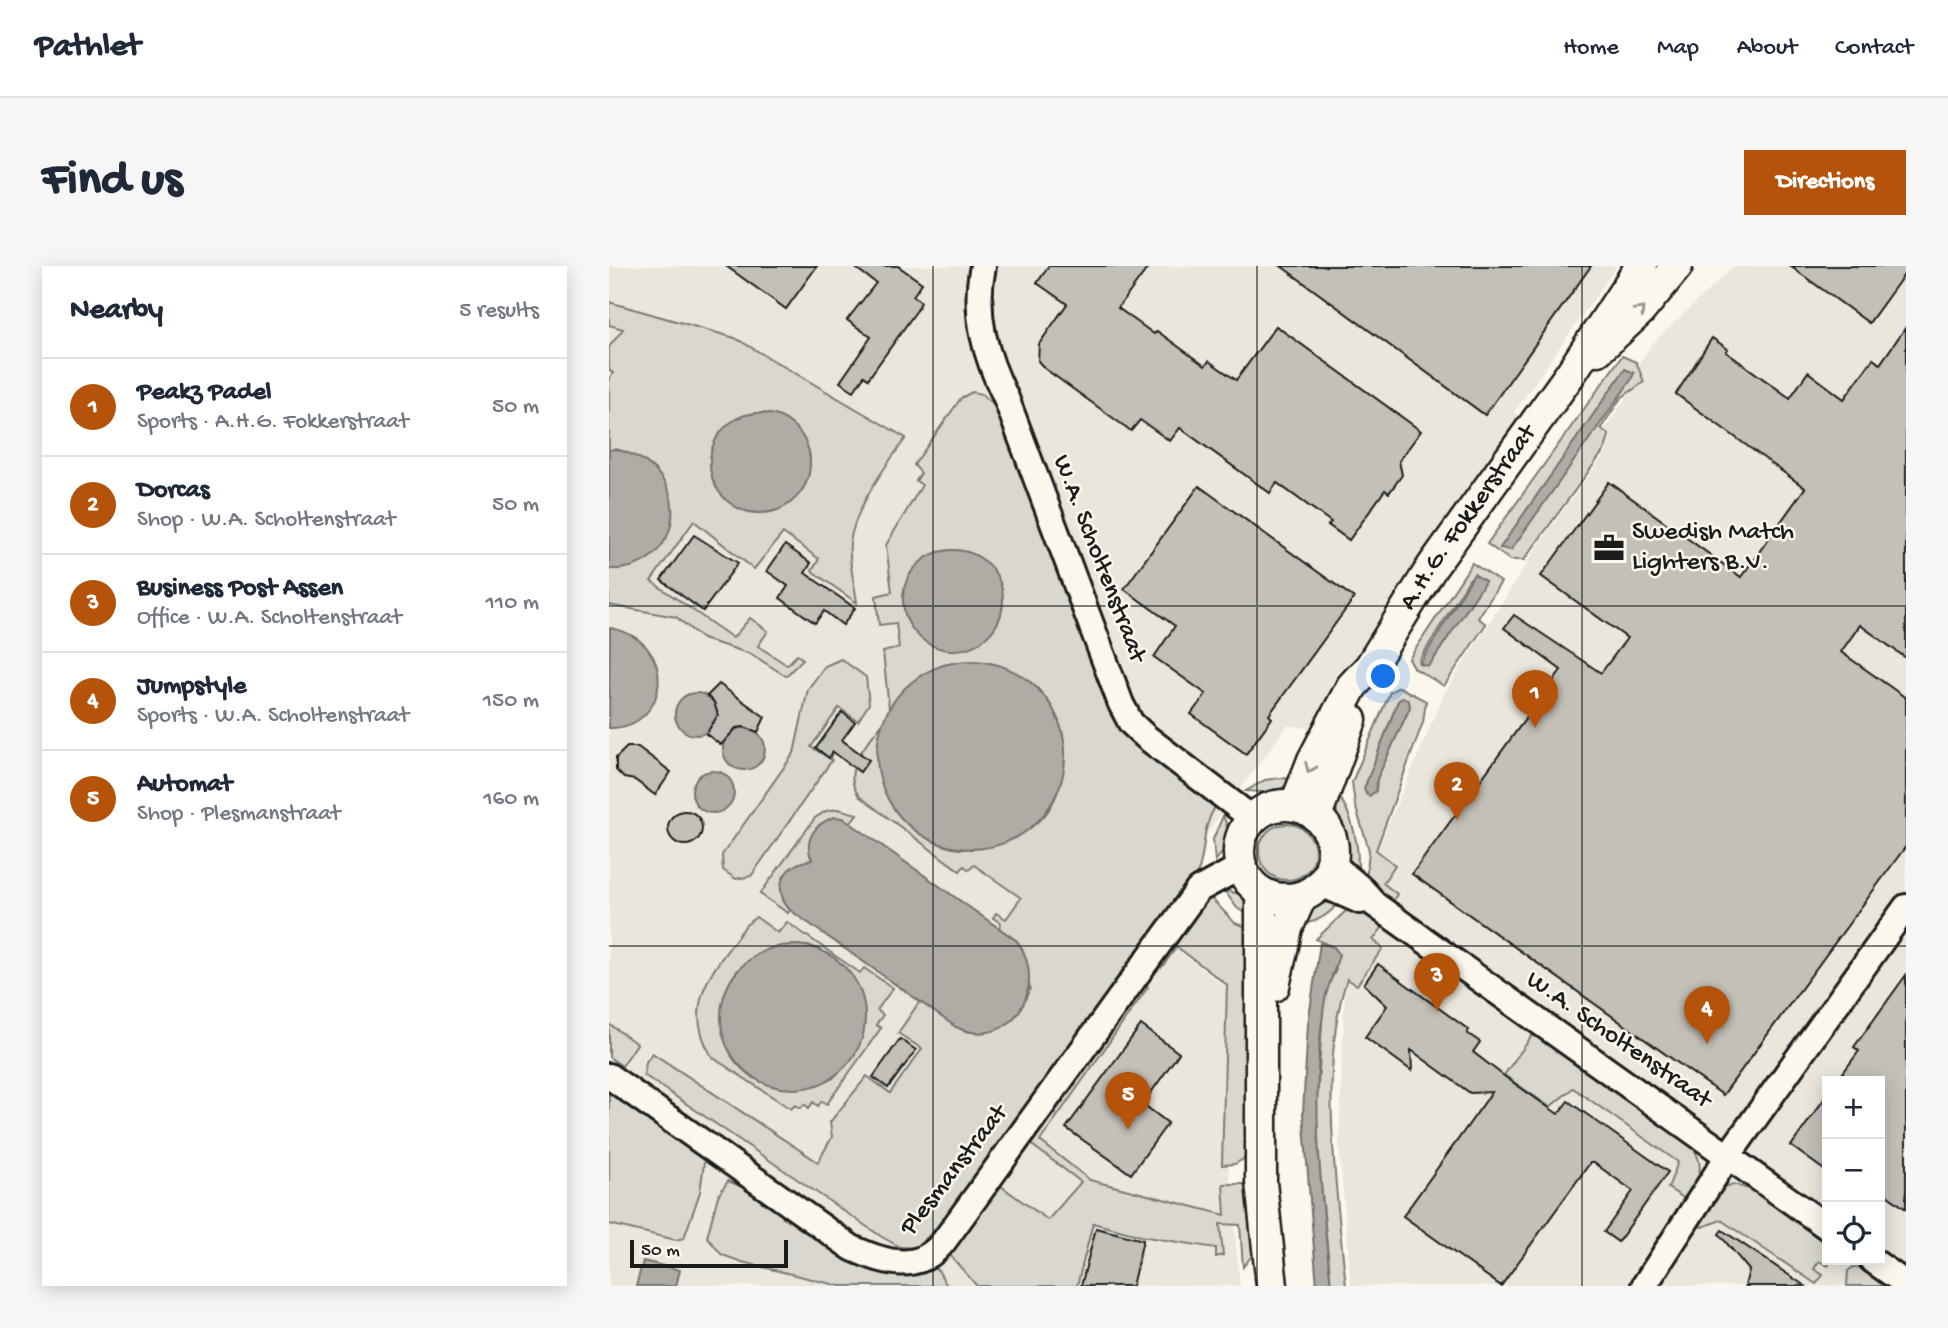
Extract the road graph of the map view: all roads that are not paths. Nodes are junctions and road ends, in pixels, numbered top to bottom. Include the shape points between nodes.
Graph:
1 (983, 266) edge
2 (1641, 266) edge
3 (1677, 266) edge
4 (1571, 373) junction
5 (1306, 811) junction
6 (1253, 819) junction
7 (1242, 866) junction
8 (1318, 881) junction
9 (1261, 892) junction
10 (1906, 907) edge
11 (1262, 1042) junction
12 (609, 1076) edge
13 (1728, 1156) junction
14 (1822, 1223) edge
15 (1879, 1265) edge
16 (1906, 1284) edge
17 (1272, 1286) edge
18 (1644, 1286) edge

1 - 6 street, W.A. Scholtenstraat via 979,313 989,365 1006,398 1121,704 1131,723 1146,737
2 - 4 street, A.H.G. Fokkerstraat
4 -> 3 street, A.H.G. Fokkerstraat via 1640,312
4 - 5 street, A.H.G. Fokkerstraat via 1445,547 1370,667 1346,697 1313,760
5 - 6 street via 1272,807
5 - 8 street via 1331,836
6 - 7 street via 1241,841
7 - 9 street
7 - 12 street, Plesmanstraat via 1198,890 935,1254 914,1264 875,1259 852,1248
8 - 9 street via 1279,898
8 - 11 street via 1293,908
8 - 13 street, W.A. Scholtenstraat via 1374,904
9 - 11 street
10 - 13 street
11 - 17 street via 1261,1182
13 - 14 street, W.A. Scholtenstraat
13 - 18 street
15 - 16 street

